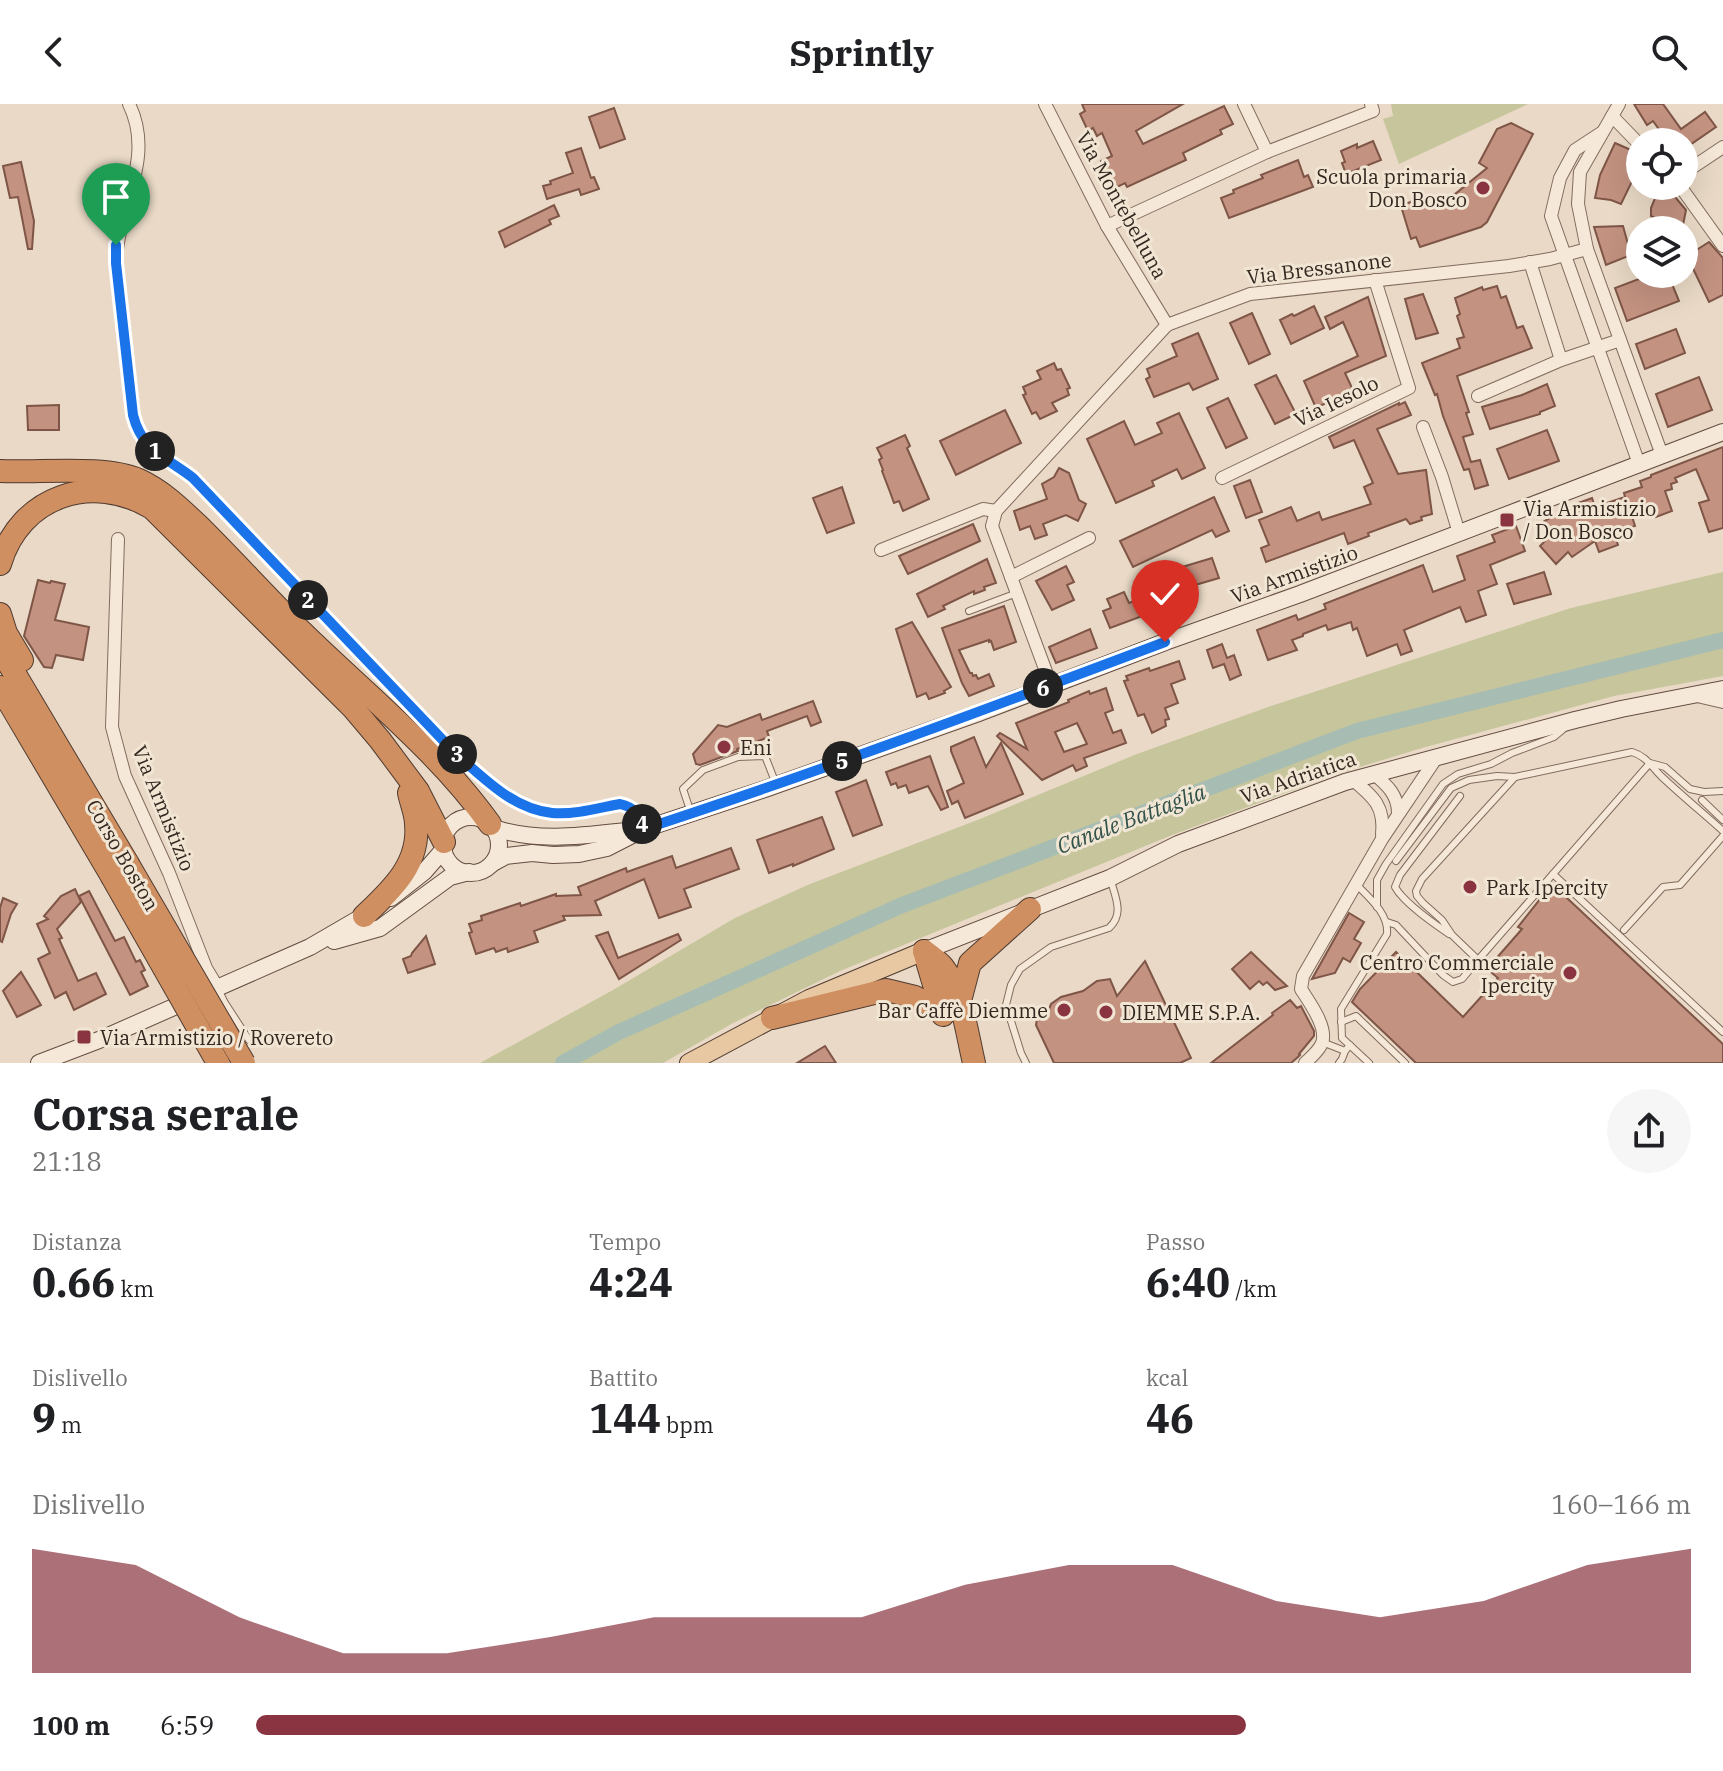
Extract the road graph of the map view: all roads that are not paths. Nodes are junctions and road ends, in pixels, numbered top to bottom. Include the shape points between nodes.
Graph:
1 (129, 104) edge
2 (1045, 104) edge
3 (1244, 104) edge
4 (1371, 104) edge
5 (1619, 104) edge
6 (1612, 116) junction
7 (1626, 130) edge
8 (1603, 131) junction
9 (1723, 147) edge
10 (1267, 152) junction
11 (1698, 164) edge
12 (1690, 200) edge
13 (1107, 226) junction
14 (1723, 246) edge
15 (1587, 249) junction
16 (1564, 256) junction
17 (1530, 262) junction
18 (1375, 280) junction
19 (1167, 325) junction
20 (1620, 340) junction
21 (1597, 349) junction
22 (1561, 360) junction
23 (1478, 396) dead end
24 (1423, 427) dead end
25 (1723, 432) edge
26 (1662, 455) junction
27 (1639, 464) junction
28 (0, 471) edge
29 (1222, 478) dead end
30 (996, 511) junction
31 (1459, 533) junction
32 (1089, 538) dead end
33 (118, 539) dead end
34 (881, 550) dead end
35 (0, 564) edge
36 (1011, 577) junction
37 (1017, 593) junction
38 (969, 611) dead end
39 (0, 614) edge
40 (0, 649) edge
41 (1051, 685) junction
42 (0, 687) edge
43 (1723, 689) edge
44 (1694, 695) junction
45 (1723, 702) edge
46 (0, 705) edge
47 (1575, 720) junction
48 (25, 728) junction
49 (1437, 756) junction
50 (1650, 763) junction
51 (73, 770) junction
52 (404, 772) junction
53 (1374, 774) junction
54 (1515, 777) junction
55 (1353, 780) junction
56 (776, 784) junction
57 (1723, 791) edge
58 (1460, 796) dead end
59 (1702, 800) dead end
60 (1398, 813) junction
61 (692, 814) junction
62 (1723, 820) edge
63 (492, 826) junction
64 (644, 829) junction
65 (1723, 834) edge
66 (1382, 839) junction
67 (444, 846) junction
68 (1396, 861) dead end
69 (493, 863) junction
70 (120, 870) junction
71 (469, 872) junction
72 (1553, 874) junction
73 (1110, 878) junction
74 (1355, 883) junction
75 (1377, 907) junction
76 (1030, 909) junction
77 (364, 916) junction
78 (1386, 921) junction
79 (1624, 930) dead end
80 (1452, 935) junction
81 (310, 947) junction
82 (924, 951) junction
83 (1478, 960) junction
84 (218, 988) junction
85 (950, 1006) junction
86 (772, 1018) junction
87 (1341, 1022) junction
88 (1723, 1032) edge
89 (249, 1040) dead end
90 (1322, 1042) junction
91 (1347, 1048) junction
92 (39, 1063) edge
93 (218, 1063) edge
94 (244, 1063) edge
95 (689, 1063) edge
96 (973, 1063) edge
97 (1026, 1063) edge
98 (1305, 1063) edge
99 (1339, 1063) edge
100 (1369, 1063) edge
101 (1405, 1063) edge

1 - 64 street via 139,141 138,166 120,223 116,263 133,415 147,446 193,478 457,755 495,788 515,802 554,813 631,807
2 - 13 street, Via Montebelluna
3 - 10 street
4 - 10 street via 1373,111
5 - 6 street
6 - 7 street
6 - 8 street
8 - 15 street via 1580,172 1578,204
8 - 16 street via 1575,150 1560,178 1551,216
9 - 11 street
10 - 13 street
12 - 14 street
13 - 19 street, Via Montebelluna
15 - 16 street, Via Bressanone
15 - 20 street
16 - 17 street, Via Bressanone
16 - 21 street
17 - 18 street, Via Bressanone
17 - 22 street
18 - 19 street, Via Bressanone via 1250,294
18 - 29 street, Via Iesolo via 1409,388
19 - 30 street, Via Bressanone
20 - 21 street
20 - 26 street
21 - 22 street
21 - 27 street
22 - 23 street
24 - 31 street
25 - 26 street, Via Armistizio
26 - 27 street, Via Armistizio
27 - 31 street, Via Armistizio
28 - 63 highway via 124,474 173,502 470,795
30 - 34 street via 983,509
30 - 36 street via 992,526
31 - 41 street, Via Armistizio
32 - 36 street
33 - 84 street, Via Armistizio via 112,727 125,776
35 - 52 highway via 22,523 58,498 99,491 140,501 353,708
36 - 37 street
37 - 38 lane
37 - 41 street
39 - 51 highway via 47,703
40 - 51 highway, Corso Boston
41 - 56 street, Via Armistizio
42 - 48 highway, Corso Boston
43 - 44 street, Via Adriatica
44 - 45 street
44 - 47 street, Via Adriatica
46 - 48 highway via 10,720
47 - 49 street, Via Adriatica
47 - 75 lane via 1554,737 1443,784 1377,880
48 - 70 highway, Corso Boston
49 - 53 street, Via Adriatica
49 - 60 street
50 - 54 lane via 1632,752
50 - 57 lane via 1665,767 1690,789
50 - 65 lane
50 - 72 lane
51 - 70 highway, Corso Boston
52 - 67 highway
52 - 77 highway via 417,824 414,851 394,887
53 - 55 street, Via Adriatica
53 - 60 street via 1395,796
54 - 68 lane via 1469,780 1451,788
54 - 80 lane via 1418,884 1417,896
55 - 66 street via 1380,808
55 - 73 street, Via Adriatica via 1178,844
56 - 61 street, Via Armistizio
56 - 61 lane via 765,756 738,757 703,770 683,789
58 - 80 lane via 1395,887
59 - 62 lane
60 - 66 street
61 - 64 street, Via Armistizio
63 - 64 street, Via Armistizio via 511,834 565,837
63 - 67 street, Via Armistizio via 476,817 461,819 449,828
63 - 69 street via 499,838
64 - 69 street, Via Armistizio via 607,848 506,856
65 - 79 lane via 1680,885 1663,887
66 - 74 street
67 - 71 street via 453,865
67 - 77 street, Via Armistizio via 424,872
69 - 71 street, Via Armistizio
70 - 93 highway, Corso Boston, bridge
70 - 94 highway, Corso Boston, bridge
71 - 81 street, Via Armistizio via 450,877 380,928
72 - 83 lane
72 - 88 lane
73 - 76 street, Via Adriatica
73 - 97 lane via 1119,912 1116,922 1051,947 1020,969 1011,985 1006,1005
74 - 75 lane
74 - 90 street via 1301,982 1317,1015
75 - 78 lane
76 - 82 street, Via Adriatica
76 - 85 highway via 970,963
77 - 81 street, Via Armistizio
78 - 83 lane via 1453,982
78 - 87 lane via 1387,934 1341,1009
80 - 83 lane
81 - 84 street, Via Armistizio
82 - 85 highway
82 - 86 main road, Via Adriatica
84 - 89 lane, Via Armistizio
84 - 92 street, Via Armistizio
85 - 86 highway via 886,990
85 - 96 highway
86 - 95 main road, Via Adriatica
87 - 91 lane
87 - 101 lane via 1356,1016
90 - 91 lane
90 - 98 street
91 - 99 lane
91 - 100 lane

